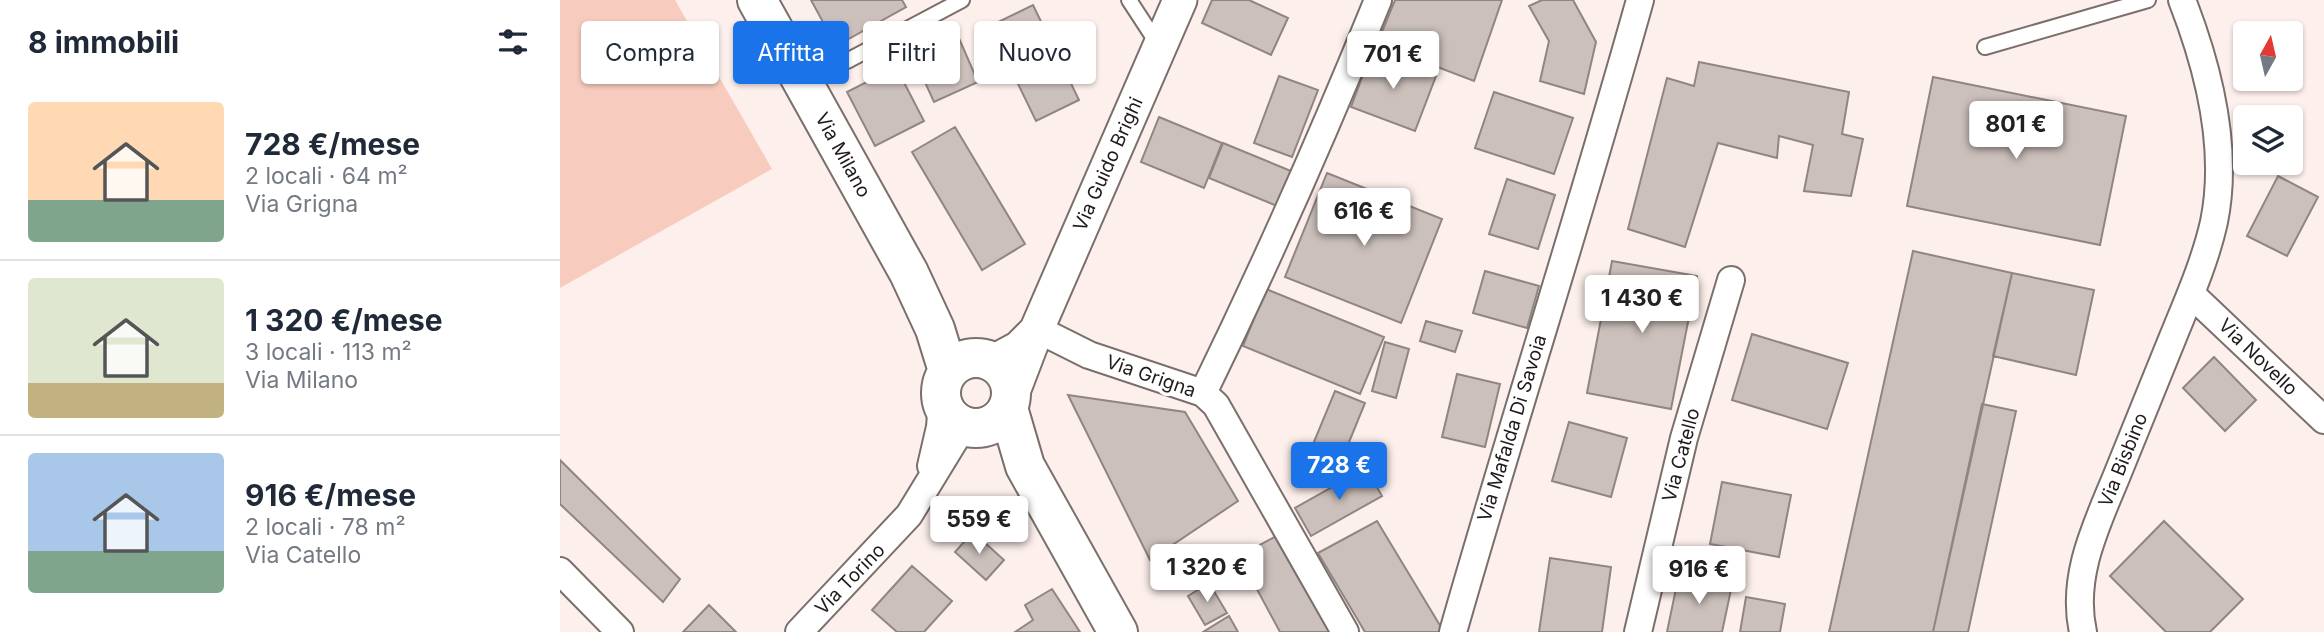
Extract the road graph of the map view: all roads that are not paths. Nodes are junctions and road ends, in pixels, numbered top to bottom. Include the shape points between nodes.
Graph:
1 (757, 0) edge
2 (962, 0) edge
3 (1129, 0) edge
4 (1180, 0) edge
5 (1378, 0) edge
6 (1616, 0) edge
7 (2148, 0) edge
8 (2182, 0) edge
9 (1637, 12) edge
10 (1160, 47) junction
11 (1985, 47) dead end
12 (849, 60) edge
13 (909, 273) junction
14 (1731, 280) dead end
15 (2191, 294) junction
16 (1037, 329) junction
17 (988, 361) junction
18 (1202, 393) junction
19 (976, 405) junction
20 (2324, 420) edge
21 (560, 571) edge
22 (620, 632) edge
23 (799, 632) edge
24 (1118, 632) edge
25 (1345, 632) edge
26 (1453, 632) edge
27 (1638, 632) edge
28 (2083, 632) edge

1 - 13 main road, Via Milano
2 - 12 lane
3 - 10 lane
4 - 10 street, Via Guido Brighi
5 - 18 street via 1321,140
6 - 9 street
7 - 11 lane
8 - 15 street, Via Bisbino via 2200,45 2218,149 2214,223
9 - 26 street, Via Mafalda Di Savoia
10 - 16 street, Via Guido Brighi
13 - 17 main road, Via Milano via 956,333
13 - 19 main road, Via Milano
14 - 27 street, Via Catello via 1684,438
15 - 20 street, Via Novello
15 - 28 street, Via Bisbino via 2082,568 2079,602
16 - 17 street, Via Guido Brighi via 1019,348
16 - 18 street, Via Grigna via 1089,355
16 - 19 street, Via Guido Brighi
17 - 19 main road via 957,363
18 - 25 street, Via Grigna via 1216,405
19 - 23 street, Via Torino via 937,443 925,491 888,539
19 - 24 main road, Via Milano via 1025,466
21 - 22 street

